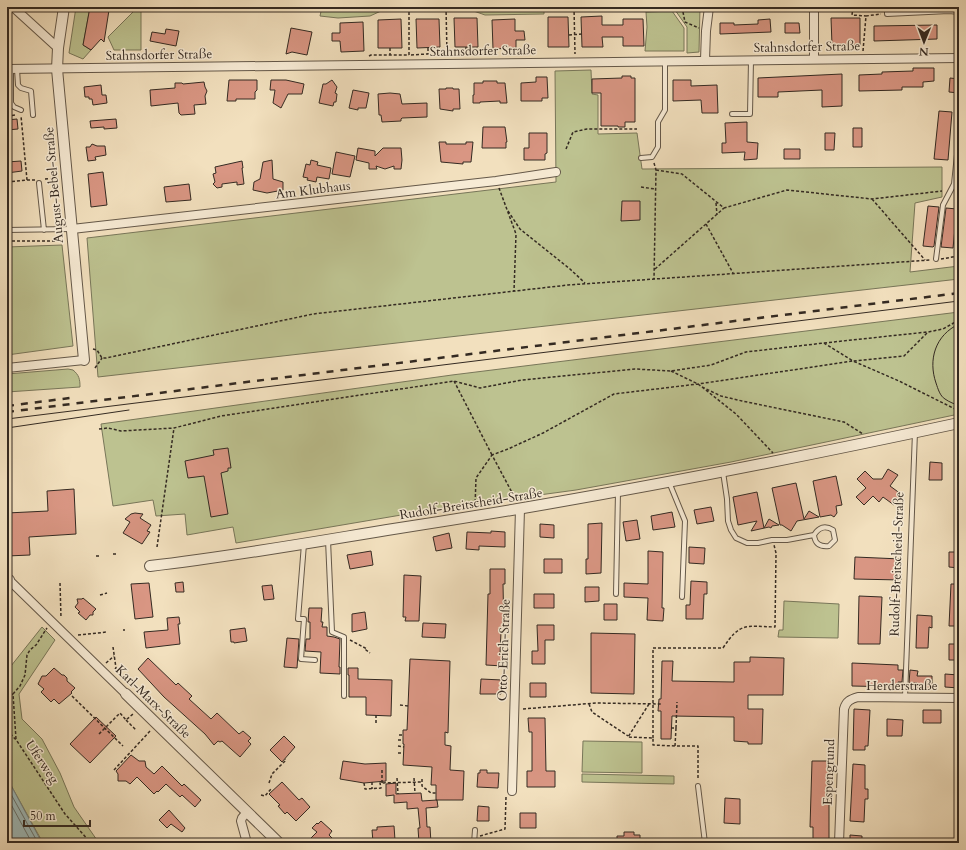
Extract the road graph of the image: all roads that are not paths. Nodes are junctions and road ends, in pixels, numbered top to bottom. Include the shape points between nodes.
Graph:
1 (13, 7) edge
2 (64, 7) edge
3 (709, 7) edge
4 (887, 7) edge
5 (814, 8) edge
6 (959, 12) edge
7 (58, 48) junction
8 (959, 58) edge
9 (814, 59) junction
10 (706, 60) junction
11 (751, 60) junction
12 (665, 61) junction
13 (12, 69) edge
14 (57, 69) junction
15 (22, 110) dead end
16 (732, 114) dead end
17 (33, 115) dead end
18 (959, 135) edge
19 (641, 158) dead end
20 (556, 172) dead end
21 (39, 183) dead end
22 (954, 184) junction
23 (959, 184) edge
24 (72, 229) junction
25 (7, 230) edge
26 (44, 230) junction
27 (936, 259) road end
28 (84, 360) joint
29 (7, 368) edge
30 (959, 423) edge
31 (915, 432) junction
32 (723, 472) junction
33 (669, 482) junction
34 (618, 492) junction
35 (520, 509) junction
36 (814, 535) junction
37 (304, 544) junction
38 (329, 545) junction
39 (150, 566) dead end
40 (8, 580) edge
41 (616, 594) dead end
42 (682, 597) dead end
43 (315, 660) dead end
44 (126, 694) joint
45 (344, 696) dead end
46 (905, 697) junction
47 (959, 698) edge
48 (847, 702) joint
49 (698, 786) road end
50 (512, 791) road end
51 (247, 812) junction
52 (475, 830) dead end
53 (474, 841) edge
54 (247, 843) edge
55 (279, 843) edge
56 (705, 843) edge
57 (839, 843) edge

1 - 7 street
2 - 7 street, August-Bebel-Straße
3 - 10 street
4 - 6 lane via 887,14
5 - 9 street
7 - 14 street, August-Bebel-Straße
8 - 9 street, Stahnsdorfer Straße
9 - 11 street, Stahnsdorfer Straße
10 - 11 street, Stahnsdorfer Straße
10 - 12 street, Stahnsdorfer Straße
11 - 16 lane via 750,114
12 - 14 street, Stahnsdorfer Straße
12 - 19 lane via 665,110 658,122 658,147 652,157
13 - 14 street, Stahnsdorfer Straße
13 - 15 lane via 11,103
13 - 17 lane via 18,85 30,91
14 - 24 street, August-Bebel-Straße
18 - 22 lane
20 - 24 street, Am Klubhaus
21 - 26 lane
22 - 23 lane
22 - 27 lane via 943,205
24 - 26 lane
24 - 28 street, August-Bebel-Straße
25 - 26 lane
28 - 29 street
30 - 31 street, Rudolf-Breitscheid-Straße
31 - 32 street, Rudolf-Breitscheid-Straße
31 - 46 lane, Rudolf-Breitscheid-Straße
32 - 33 street, Rudolf-Breitscheid-Straße
32 - 36 lane via 728,521 736,538 747,543 758,543
33 - 34 street, Rudolf-Breitscheid-Straße
33 - 42 lane via 684,521
34 - 35 street, Rudolf-Breitscheid-Straße
34 - 41 lane
35 - 38 street, Rudolf-Breitscheid-Straße
35 - 50 street, Otto-Erich-Straße
36 - 36 lane via 818,544 823,546 829,546 835,540 834,530 829,527 818,529
37 - 38 street, Rudolf-Breitscheid-Straße
37 - 39 street, Rudolf-Breitscheid-Straße
37 - 43 lane via 298,619 304,619 301,659
38 - 45 lane via 332,632 344,638
40 - 44 street, Karl-Marx-Straße
44 - 51 street, Karl-Marx-Straße
46 - 47 street, Herderstraße
46 - 48 street, Herderstraße via 852,698
48 - 57 street, Espengrund via 844,709
49 - 56 lane
51 - 54 street via 241,821
51 - 55 street, Karl-Marx-Straße
52 - 53 lane

